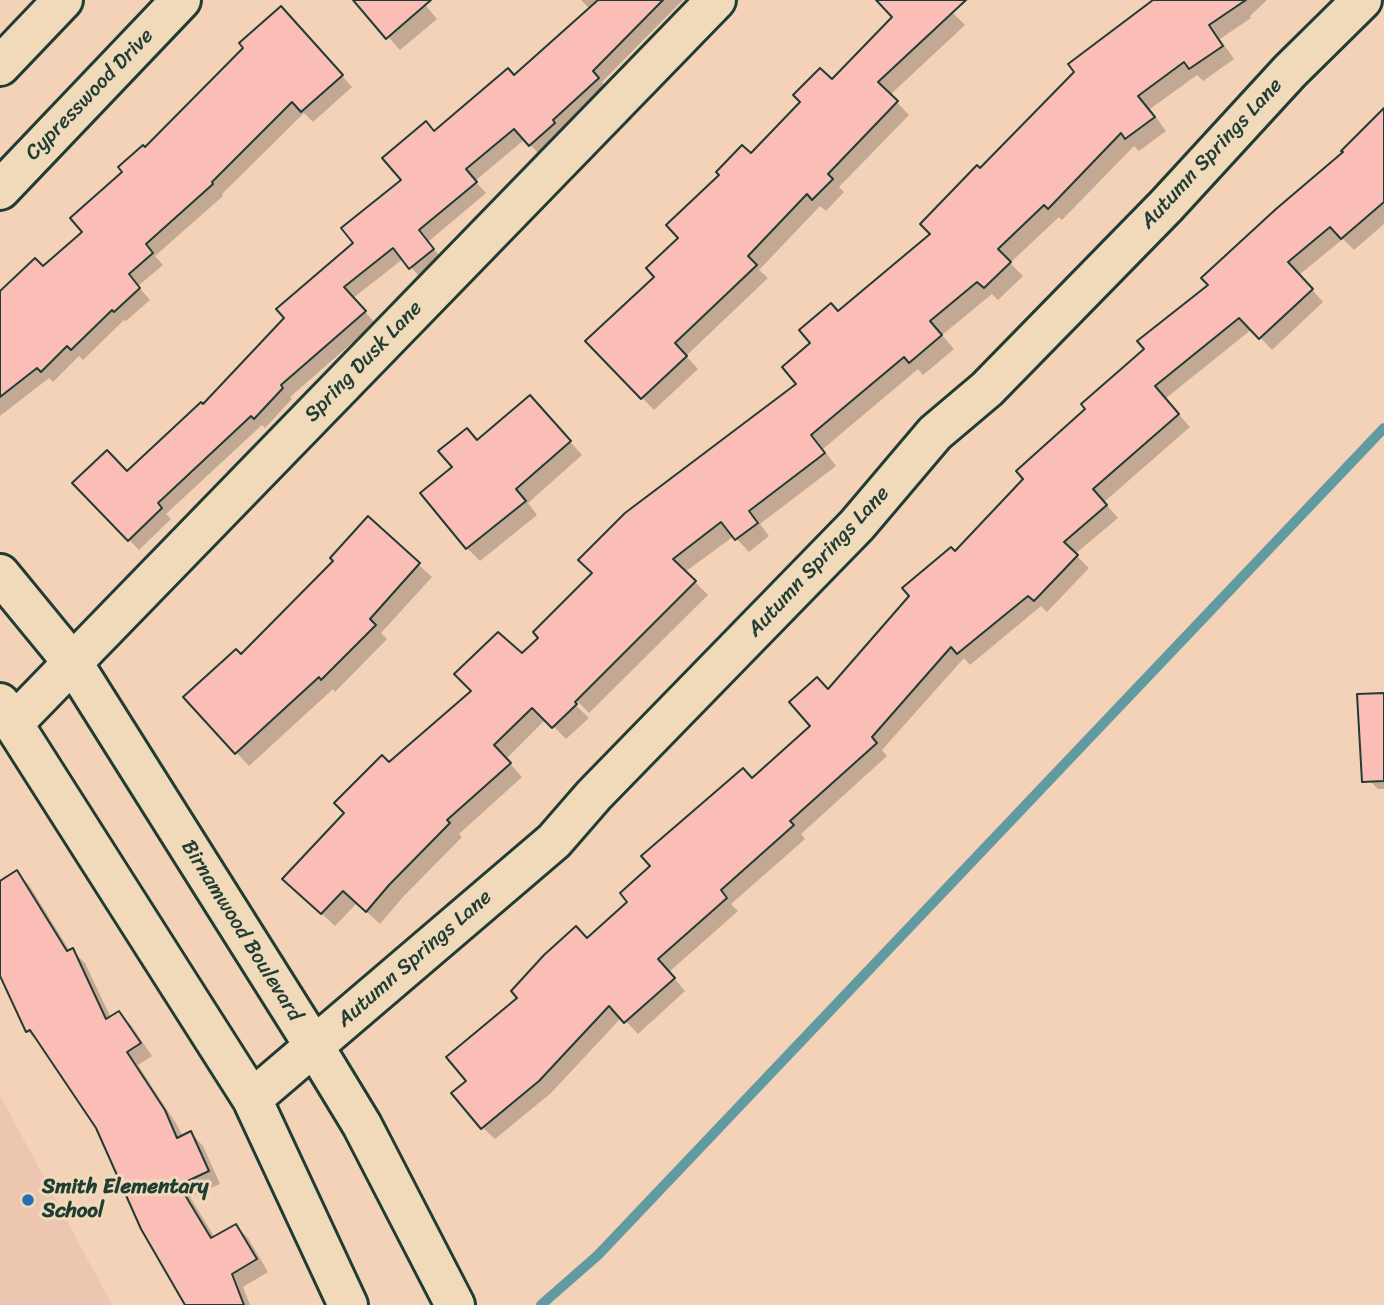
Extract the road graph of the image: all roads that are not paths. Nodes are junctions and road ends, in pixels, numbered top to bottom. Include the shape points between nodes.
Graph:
1 (64, 0) edge
2 (181, 0) edge
3 (716, 0) edge
4 (1362, 0) edge
5 (0, 66) edge
6 (0, 190) edge
7 (0, 574) edge
8 (73, 663) junction
9 (7, 713) edge
10 (314, 1046) junction
11 (252, 1099) junction
12 (342, 1295) edge
13 (455, 1305) edge

1 - 5 street
2 - 6 street, Cypresswood Drive
3 - 8 street, Spring Dusk Lane
4 - 10 street, Autumn Springs Lane via 987,389 935,433 857,525 554,841
7 - 8 street, Birnamwood Boulevard
8 - 9 street, Spring Dusk Lane
8 - 10 street, Birnamwood Boulevard
9 - 11 street
10 - 11 street, Autumn Springs Lane
10 - 13 street, Birnamwood Boulevard via 362,1125
11 - 12 street

